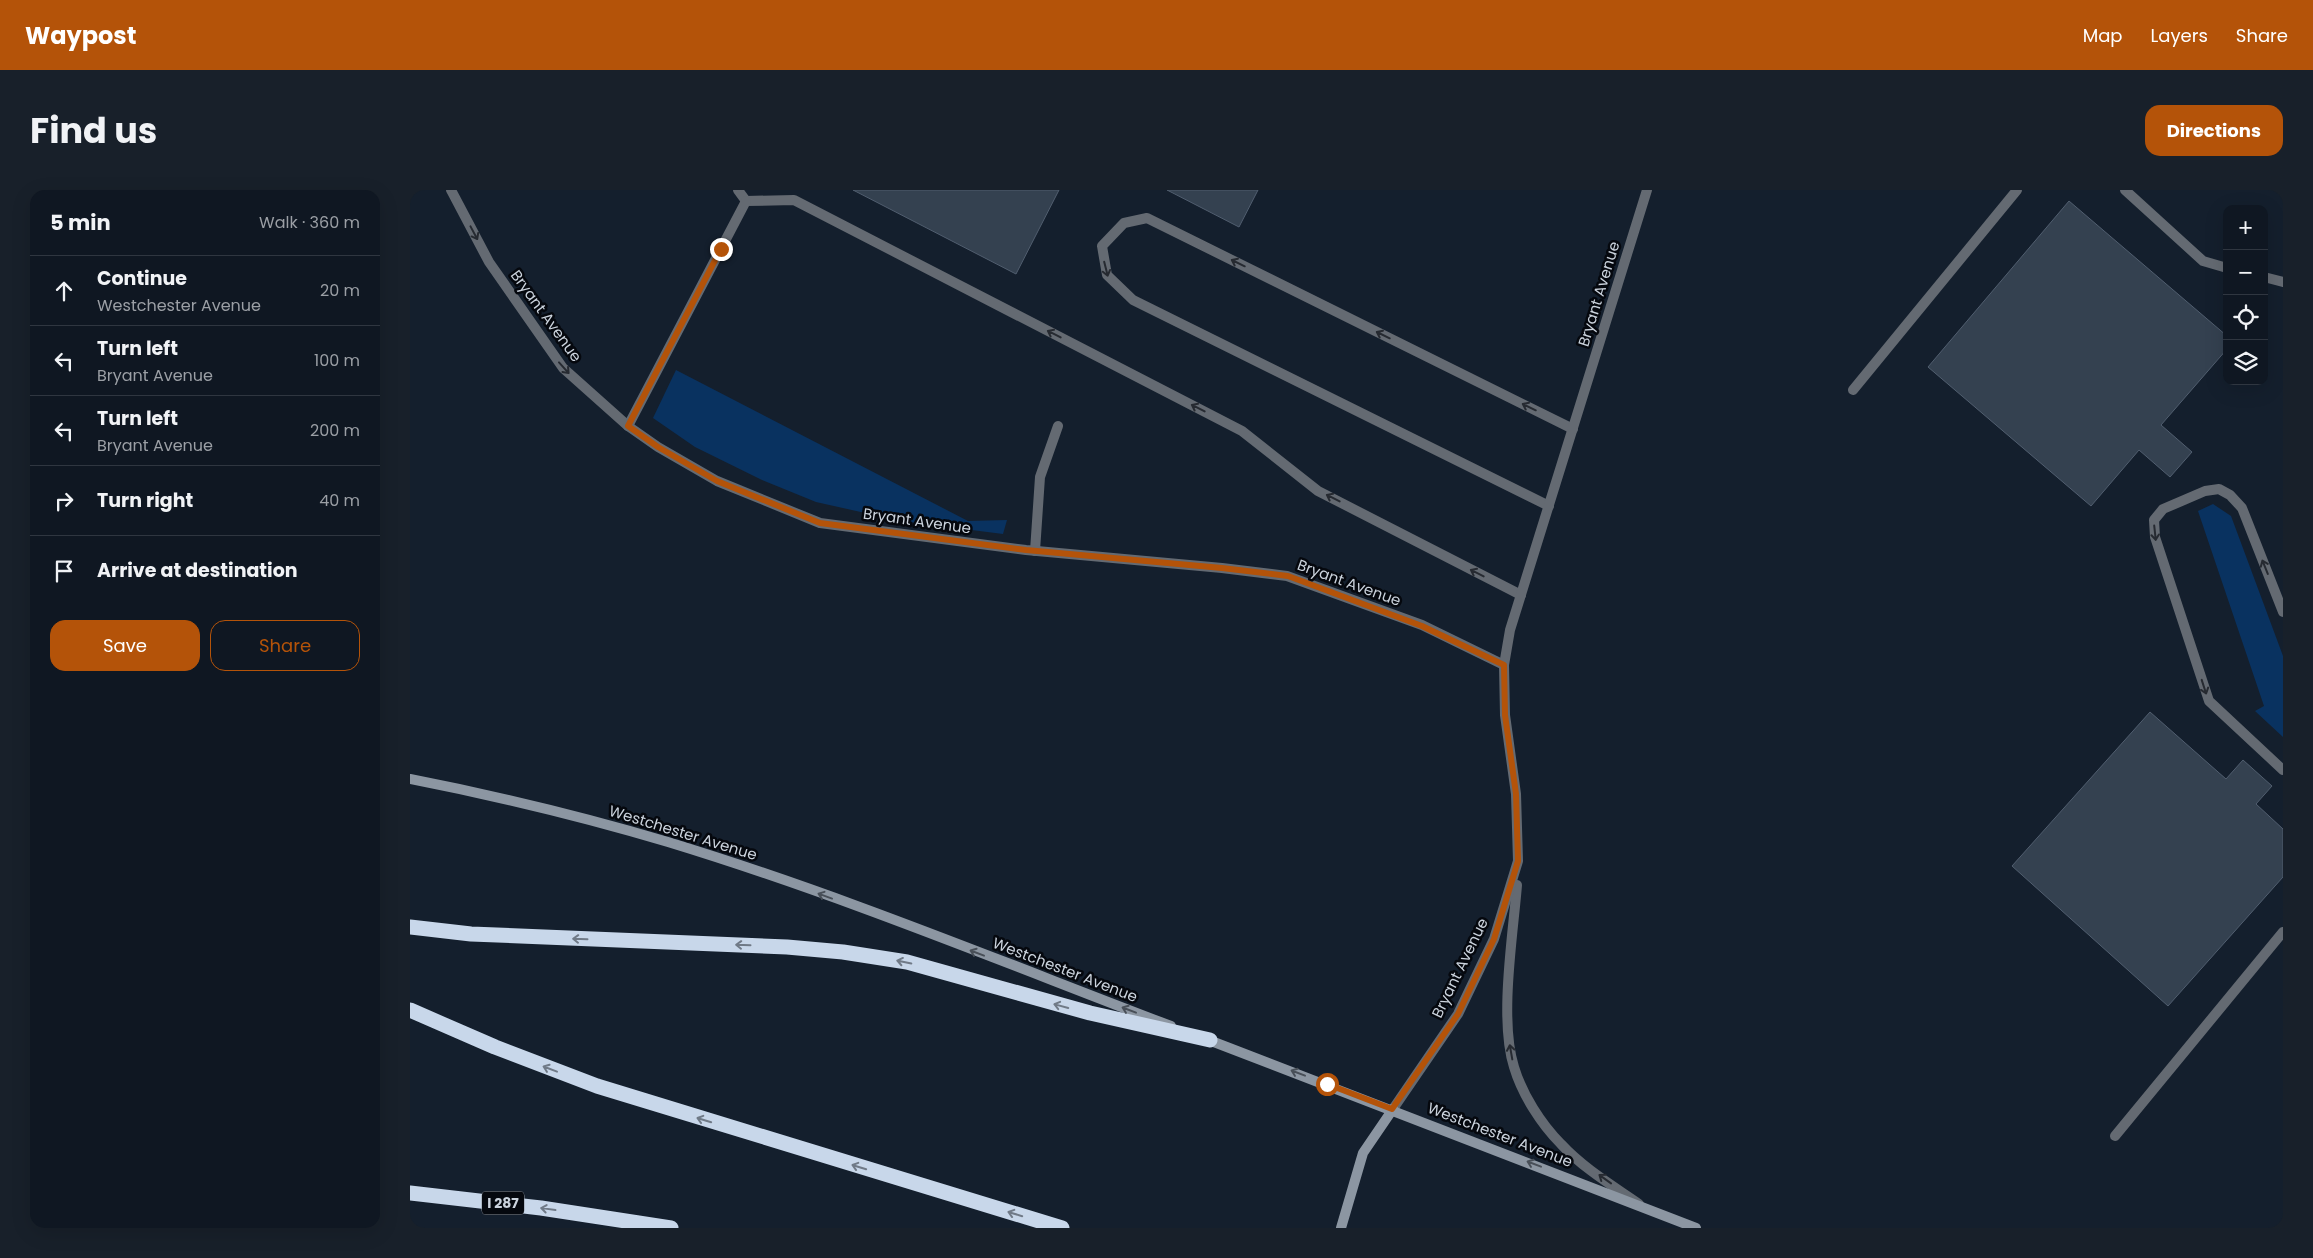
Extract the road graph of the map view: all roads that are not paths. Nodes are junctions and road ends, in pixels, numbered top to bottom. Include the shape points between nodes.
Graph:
1 (451, 190) edge
2 (738, 190) edge
3 (1647, 190) edge
4 (2018, 190) edge
5 (2125, 190) edge
6 (746, 201) junction
7 (2223, 267) edge
8 (2268, 279) edge
9 (2283, 282) edge
10 (1853, 390) dead end
11 (628, 426) junction
12 (1058, 426) dead end
13 (1573, 429) junction
14 (1549, 506) junction
15 (1034, 551) junction
16 (1521, 595) junction
17 (2283, 612) edge
18 (1504, 665) junction
19 (2283, 770) edge
20 (410, 779) edge
21 (1518, 861) junction
22 (410, 927) edge
23 (2283, 932) edge
24 (410, 1010) edge
25 (1210, 1040) junction
26 (1392, 1109) junction
27 (2115, 1136) dead end
28 (410, 1193) edge
29 (1644, 1208) junction
30 (671, 1228) edge
31 (1062, 1228) edge
32 (1341, 1228) edge
33 (1696, 1228) edge

1 -> 11 street, Bryant Avenue via 489,262 563,368
2 - 6 street
3 - 13 street, Bryant Avenue
4 - 10 street
5 - 7 street via 2203,260
6 - 11 street
16 -> 6 street via 1318,491 1242,431 794,200
8 - 9 street
11 - 15 street, Bryant Avenue via 717,481 820,523
12 - 15 street via 1040,477
13 - 14 street, Bryant Avenue
13 -> 14 street via 1147,218 1124,223 1102,246 1107,276 1133,300
14 - 16 street, Bryant Avenue
15 - 18 street, Bryant Avenue via 1288,576 1422,626
16 - 18 street, Bryant Avenue
17 -> 19 street via 2242,508 2230,494 2205,490 2163,509 2154,520 2155,537 2209,701
18 - 21 street, Bryant Avenue via 1505,715 1516,794
25 -> 20 main road, Westchester Avenue via 722,859 614,827
21 - 26 street, Bryant Avenue via 1494,939 1458,1014
29 -> 21 street via 1562,1145 1541,1120 1514,1067 1508,1038 1508,999
25 -> 22 highway via 1090,1013 925,967 843,952 471,934
23 - 27 street
31 -> 24 highway via 615,1092 494,1047
26 -> 25 main road, Westchester Avenue
29 -> 26 main road, Westchester Avenue
26 - 32 main road, Bryant Avenue via 1363,1152
30 -> 28 highway, I 287 via 541,1208
29 - 33 main road, Westchester Avenue

